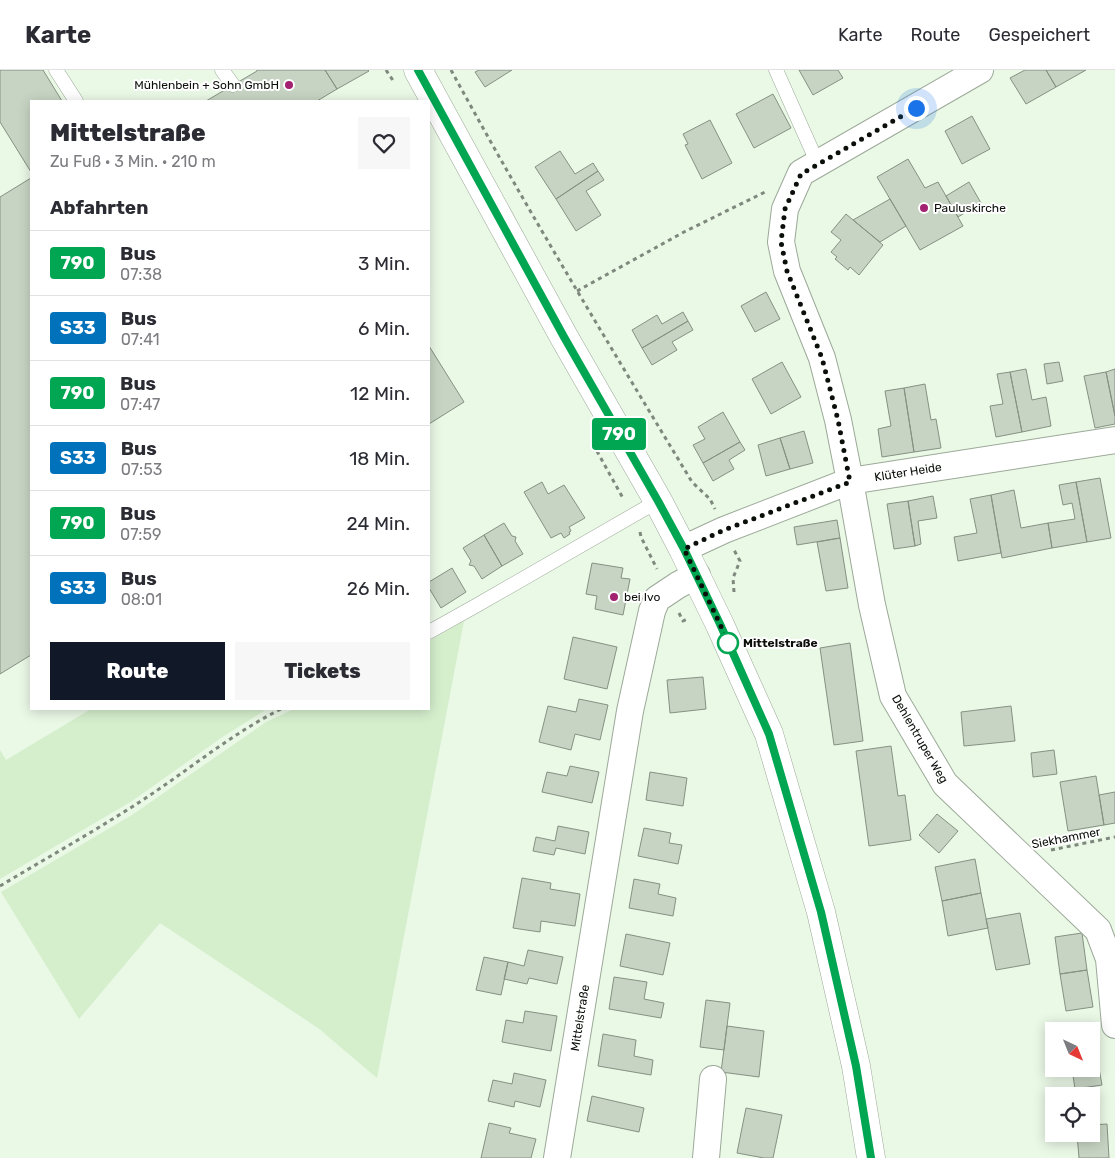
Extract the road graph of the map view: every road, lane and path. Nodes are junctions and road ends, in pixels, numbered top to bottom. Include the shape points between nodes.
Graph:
1 (56, 70) edge
2 (222, 70) edge
3 (418, 70) edge
4 (451, 70) edge
5 (776, 70) edge
6 (980, 70) edge
7 (232, 86) dead end
8 (75, 100) edge
9 (818, 164) junction
10 (768, 190) dead end
11 (577, 291) junction
12 (1115, 440) edge
13 (850, 482) junction
14 (658, 501) junction
15 (724, 530) junction
16 (684, 549) junction
17 (696, 575) junction
18 (430, 631) edge
19 (280, 710) edge
20 (1115, 837) edge
21 (1021, 856) junction
22 (0, 886) edge
23 (1115, 1025) edge
24 (713, 1079) dead end
25 (557, 1158) edge
26 (706, 1158) edge
27 (871, 1158) edge

1 - 8 lane
2 - 7 lane
3 - 14 main road
4 - 11 path
5 - 9 lane
6 - 9 street, Dehlentruper Weg
9 - 13 street, Dehlentruper Weg via 801,174 785,209 781,242 787,271 822,358
10 - 11 path
11 - 15 path via 692,482 710,499
12 - 13 street, Klüter Heide
13 - 15 street, Klüter Heide
13 - 21 street, Dehlentruper Weg via 872,605 893,696 944,784
14 - 16 main road
14 - 18 lane
15 - 16 street, Klüter Heide
16 - 17 main road
17 - 25 street, Mittelstraße via 657,599 652,611 630,711
17 - 27 main road via 772,743 821,912 856,1066
19 - 22 path via 226,742 135,805
20 - 21 path, Siekhammer
21 - 23 street, Dehlentruper Weg via 1098,930 1109,959
24 - 26 street

